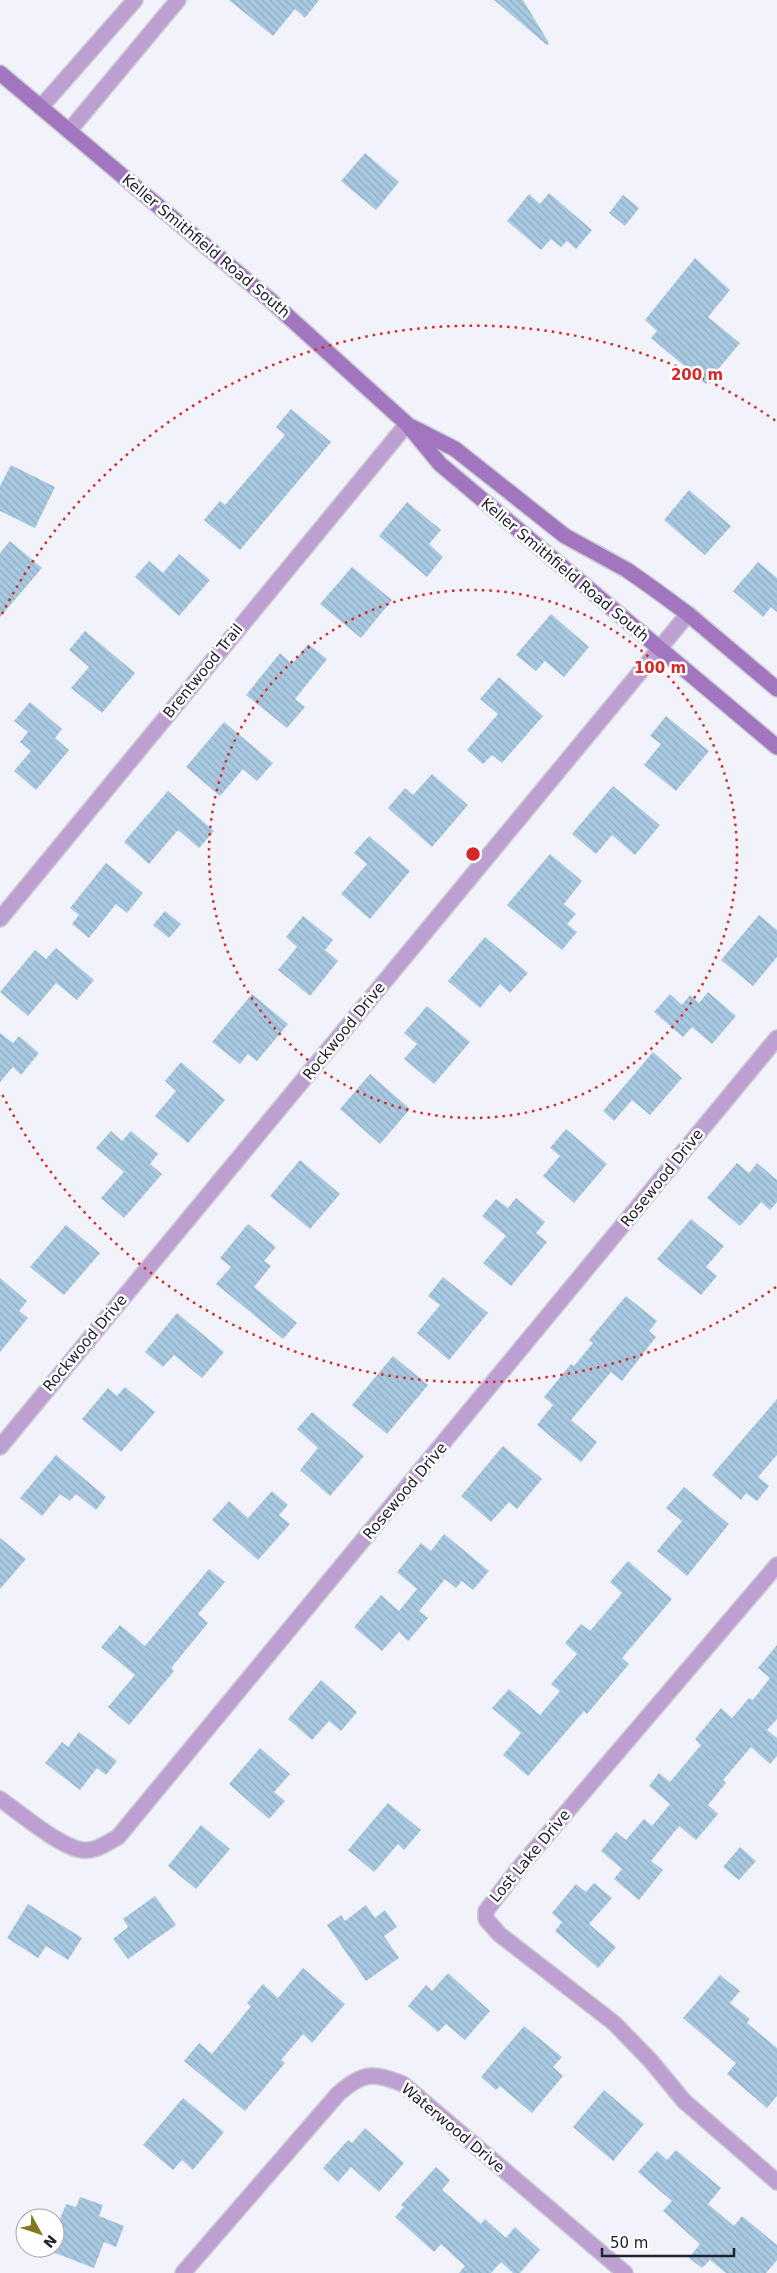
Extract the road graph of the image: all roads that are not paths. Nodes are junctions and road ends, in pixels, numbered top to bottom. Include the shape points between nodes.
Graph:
1 (135, 0) edge
2 (178, 0) edge
3 (0, 73) edge
4 (41, 107) junction
5 (69, 131) junction
6 (407, 424) junction
7 (688, 614) junction
8 (658, 648) junction
9 (777, 689) edge
10 (777, 747) edge
11 (0, 919) edge
12 (777, 1038) edge
13 (0, 1447) edge
14 (777, 1565) edge
15 (0, 1799) edge
16 (777, 2182) edge
17 (183, 2273) edge
18 (626, 2273) edge

1 - 4 street
2 - 5 street
3 - 4 main road, Keller Smithfield Road South
4 - 5 main road, Keller Smithfield Road South
5 - 6 main road, Keller Smithfield Road South via 270,300
6 - 7 main road, Keller Smithfield Road South via 456,449 565,536 627,570
6 - 8 main road, Keller Smithfield Road South via 440,464
6 - 11 street, Brentwood Trail
7 - 8 street, Rockwood Drive
7 - 9 main road, Keller Smithfield Road South
8 - 10 main road, Keller Smithfield Road South
8 - 13 street, Rockwood Drive
12 - 15 street, Rosewood Drive via 118,1837 100,1848 84,1851 68,1846
14 - 16 street, Lost Lake Drive via 518,1869 486,1911 486,1919 499,1934 614,2023 684,2102
17 - 18 street, Waterwood Drive via 338,2094 367,2075 382,2076 403,2084

